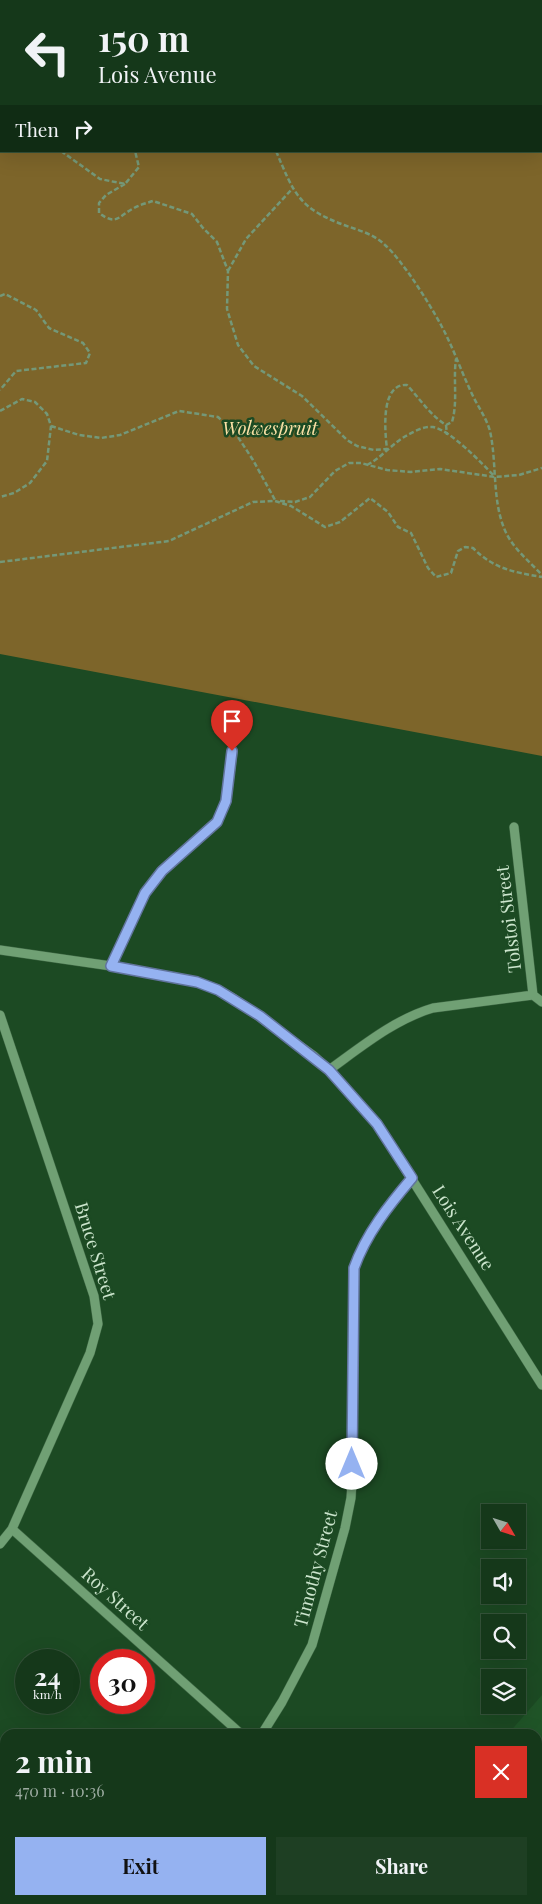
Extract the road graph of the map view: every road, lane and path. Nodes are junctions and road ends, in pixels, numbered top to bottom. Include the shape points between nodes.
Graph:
1 (62, 152) edge
2 (134, 152) edge
3 (276, 152) edge
4 (125, 184) junction
5 (292, 189) junction
6 (228, 271) junction
7 (0, 296) edge
8 (456, 359) junction
9 (0, 390) edge
10 (0, 411) edge
11 (446, 425) junction
12 (51, 426) junction
13 (447, 435) junction
14 (387, 449) junction
15 (367, 465) junction
16 (542, 468) edge
17 (495, 477) junction
18 (0, 497) edge
19 (276, 501) junction
20 (0, 562) edge
21 (542, 576) edge
22 (232, 751) dead end
23 (514, 827) dead end
24 (0, 950) edge
25 (111, 966) junction
26 (533, 995) junction
27 (542, 1002) edge
28 (0, 1015) edge
29 (329, 1070) junction
30 (412, 1178) junction
31 (542, 1385) edge
32 (12, 1528) junction
33 (0, 1544) edge
34 (235, 1729) edge
35 (265, 1729) edge

1 - 4 path via 100,179
2 - 4 path via 139,167
3 - 5 path
4 - 6 path via 102,199 98,212 108,220 119,220 133,208 153,200 192,214 218,242
5 - 6 path via 246,240
5 - 8 path via 312,210 384,244 441,324
6 - 14 path via 226,309 238,345 254,366 302,396 347,440 374,450
7 - 9 path via 5,294 36,310 49,328 83,343 90,353 86,363 16,371
8 - 11 path via 454,413 452,422
8 - 17 path via 490,431
10 - 12 path via 22,399 35,402 47,414
11 - 13 path
11 - 14 path via 433,417 407,385 401,385 393,390 388,402 385,422
12 - 18 path via 46,460 30,483
12 - 19 path via 101,438 120,435 179,411 218,417 236,434
13 - 14 path via 434,427 420,429
13 - 17 path via 476,457
14 - 15 path
15 - 17 path via 387,470 440,469
15 - 19 path via 349,463 335,470 310,497 295,502
16 - 17 path via 519,475
17 - 21 path via 504,529
19 - 20 path via 252,502 169,541
19 - 21 path via 292,506 325,527 340,522 370,498 388,512 398,527 411,533 428,568 436,577 451,573 458,551 465,548 473,548 486,560 513,572
22 - 25 street via 226,801 217,822 162,871 145,893
23 - 26 street, Tolstoi Street
24 - 25 street, Lois Avenue
25 - 29 street, Lois Avenue via 175,977 218,990 260,1016
26 - 27 street, Tolstoi Street
26 - 29 street via 419,1012
28 - 32 street, Bruce Street via 94,1296 98,1324 90,1353
29 - 30 street, Lois Avenue via 377,1124
30 - 31 street, Lois Avenue
30 - 35 street, Timothy Street via 364,1243 354,1268 350,1506 312,1645
32 - 33 street, Bruce Street
32 - 34 street, Roy Street

